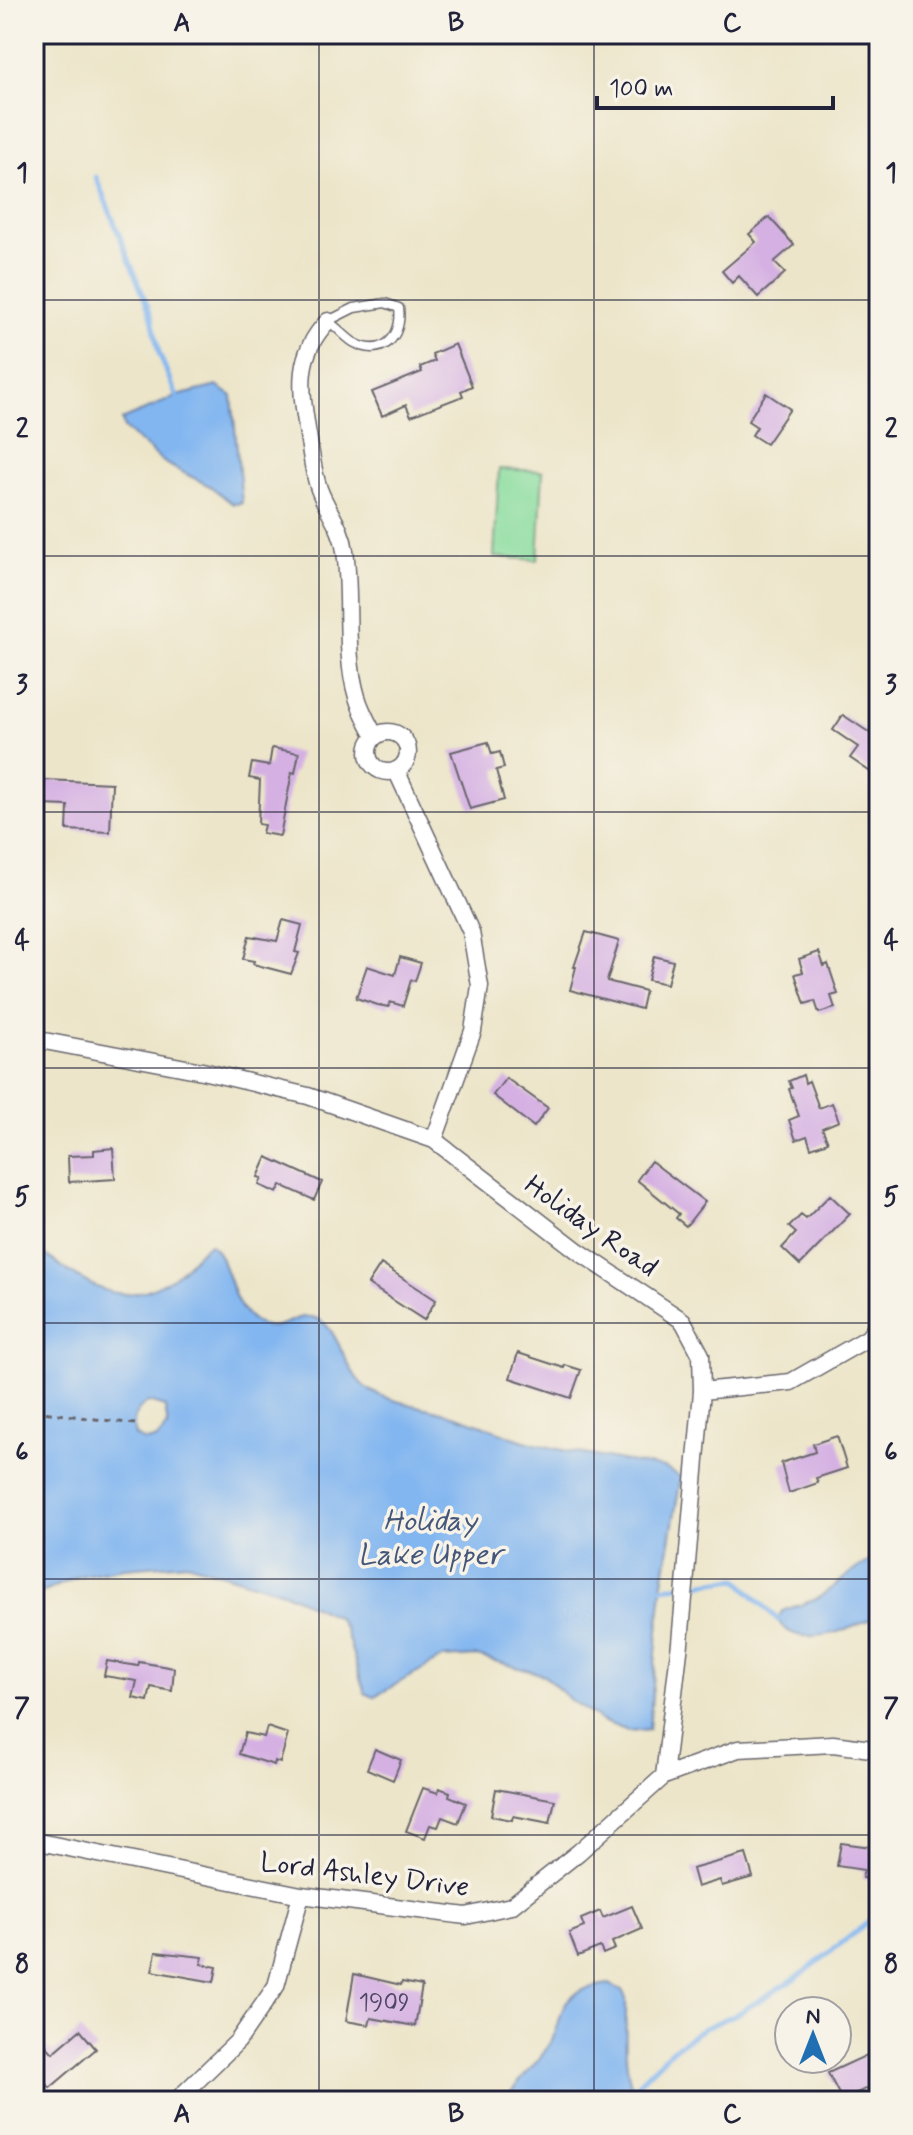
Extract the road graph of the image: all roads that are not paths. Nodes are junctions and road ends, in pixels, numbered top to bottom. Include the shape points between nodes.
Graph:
1 (328, 321) junction
2 (375, 736) junction
3 (396, 770) junction
4 (34, 1039) edge
5 (434, 1140) junction
6 (879, 1323) edge
7 (702, 1391) junction
8 (879, 1750) edge
9 (664, 1776) junction
10 (34, 1841) edge
11 (301, 1895) junction
12 (176, 2101) edge

1 - 1 lane via 354,308 385,303 399,308 401,323 395,337 382,346 366,347
1 - 2 street via 308,349 303,413 315,476 345,549 350,661 361,708
2 - 3 street via 369,759 383,772
2 - 3 street via 395,733 405,741 408,755
3 - 5 street via 471,932 480,986 473,1031
4 - 5 street, Holiday Road via 308,1096
5 - 7 street, Holiday Road via 578,1251 683,1321 701,1355
6 - 7 street via 868,1338 791,1382
7 - 9 street, Holiday Road
8 - 9 street, Lord Ashley Drive via 833,1744 738,1749
9 - 11 street, Lord Ashley Drive via 511,1906 466,1916
10 - 11 street, Lord Ashley Drive
11 - 12 street via 276,1986 238,2041

